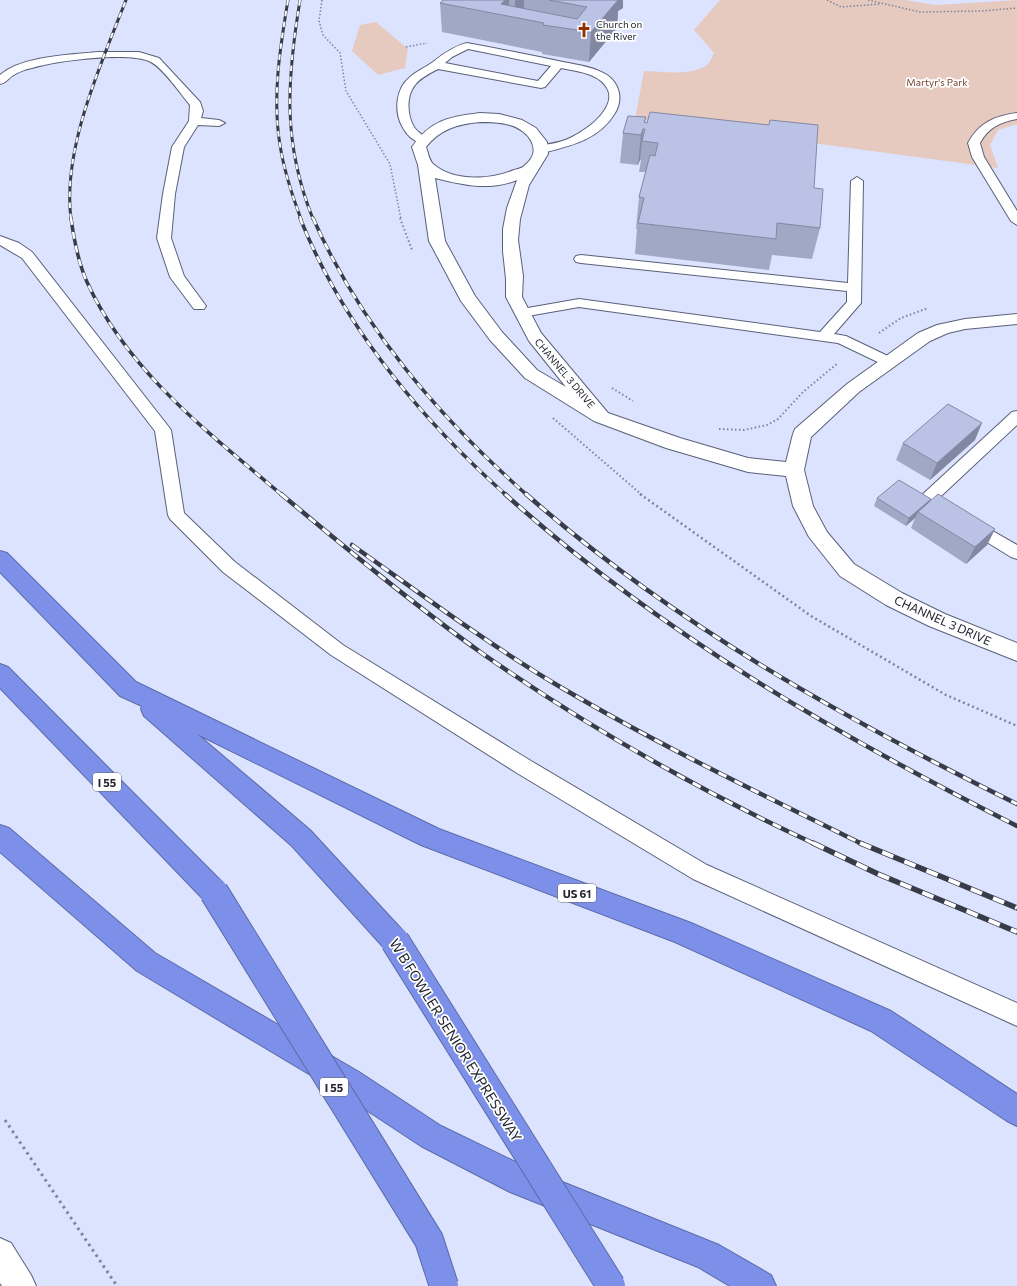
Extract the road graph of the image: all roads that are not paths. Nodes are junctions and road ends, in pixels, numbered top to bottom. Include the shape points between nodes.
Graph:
1 (558, 64) junction
2 (436, 65) junction
3 (0, 81) edge
4 (1017, 116) edge
5 (195, 121) junction
6 (219, 123) dead end
7 (422, 140) junction
8 (542, 149) junction
9 (425, 165) junction
10 (530, 169) junction
11 (857, 181) dead end
12 (1017, 221) edge
13 (0, 240) edge
14 (581, 259) dead end
15 (854, 288) junction
16 (199, 306) dead end
17 (522, 313) junction
18 (1017, 318) edge
19 (830, 338) junction
20 (889, 362) junction
21 (1017, 416) edge
22 (601, 417) junction
23 (794, 470) junction
24 (1017, 553) edge
25 (0, 559) edge
26 (1017, 652) edge
27 (0, 673) edge
28 (128, 689) junction
29 (0, 836) edge
30 (1017, 1015) edge
31 (1017, 1111) edge
32 (0, 1254) edge
33 (20, 1286) edge
34 (444, 1286) edge
35 (611, 1286) edge
36 (760, 1286) edge

1 - 2 lane via 467,46 448,55
1 - 2 lane via 541,85
1 - 8 lane via 590,72 609,82 614,92 614,105 609,115 580,136 567,143
2 - 7 lane via 411,81 405,92 404,118 412,134
3 - 5 lane via 9,73 29,65 57,59 139,55 155,60 196,104
4 - 12 lane via 994,121 980,131 974,142 978,156
5 - 6 lane
5 - 16 lane via 178,147 164,238 177,277
7 - 8 street via 431,131 451,122 468,118 494,118 526,128 539,140
7 - 9 street, CHANNEL 3 DRIVE via 419,147
8 - 10 street, CHANNEL 3 DRIVE via 538,161
9 - 10 street via 440,175 476,183 500,181
9 - 22 street, CHANNEL 3 DRIVE via 437,241 466,297 496,336 531,374
10 - 17 street, CHANNEL 3 DRIVE via 515,205 509,236 514,298
11 - 15 lane
13 - 30 lane via 27,255 163,430 176,515 229,567 337,650 524,767 700,872
14 - 15 lane
15 - 19 lane via 854,303
17 - 19 lane via 579,303
17 - 22 street, CHANNEL 3 DRIVE via 534,337
18 - 20 street, CHANNEL 3 DRIVE via 943,329 924,337
19 - 20 lane
20 - 23 street, CHANNEL 3 DRIVE via 853,388 802,434
21 - 24 lane via 929,498
22 - 23 street, CHANNEL 3 DRIVE via 748,466
23 - 26 street, CHANNEL 3 DRIVE via 803,506 819,537 846,570 900,602 937,620
25 - 28 highway
27 - 34 highway, I 55, bridge via 214,892 429,1240
28 - 31 highway, US 61 via 430,838 682,932 881,1021
28 - 35 highway, W B FOWLER SENIOR EXPRESSWAY, bridge via 301,838 395,941
29 - 36 highway via 146,962 349,1082 431,1136 521,1181 708,1256
32 - 33 street

